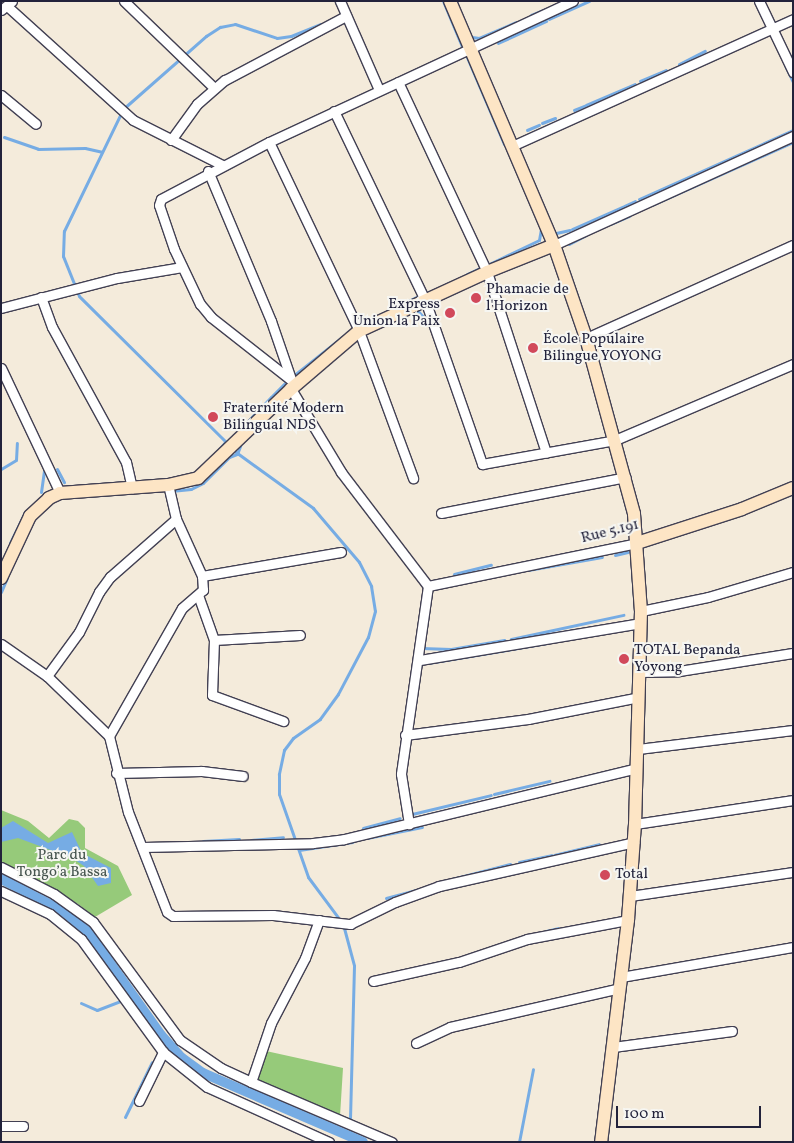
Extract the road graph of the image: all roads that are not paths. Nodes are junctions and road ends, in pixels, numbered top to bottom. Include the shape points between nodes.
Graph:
1 (124, 1) edge
2 (340, 1) edge
3 (450, 1) edge
4 (573, 1) edge
5 (759, 1) edge
6 (7, 6) edge
7 (346, 16) junction
8 (793, 19) edge
9 (771, 28) junction
10 (470, 49) junction
11 (793, 72) edge
12 (398, 82) junction
13 (214, 88) junction
14 (379, 90) junction
15 (1, 95) edge
16 (334, 111) junction
17 (36, 124) dead end
18 (793, 136) edge
19 (171, 140) junction
20 (269, 142) junction
21 (512, 146) junction
22 (222, 165) junction
23 (208, 172) junction
24 (554, 245) junction
25 (793, 245) edge
26 (182, 267) junction
27 (486, 272) junction
28 (40, 297) junction
29 (425, 300) junction
30 (1, 308) edge
31 (359, 331) junction
32 (586, 338) junction
33 (793, 364) edge
34 (1, 368) edge
35 (292, 386) junction
36 (615, 440) junction
37 (546, 453) junction
38 (413, 478) dead end
39 (626, 478) junction
40 (168, 485) junction
41 (132, 488) junction
42 (793, 488) edge
43 (60, 493) junction
44 (440, 513) dead end
45 (176, 519) junction
46 (637, 543) junction
47 (341, 552) dead end
48 (793, 572) edge
49 (202, 576) junction
50 (1, 578) edge
51 (428, 586) junction
52 (198, 595) junction
53 (641, 617) junction
54 (300, 635) dead end
55 (214, 640) junction
56 (1, 644) edge
57 (793, 653) edge
58 (420, 660) junction
59 (640, 672) junction
60 (47, 676) junction
61 (639, 697) junction
62 (283, 721) dead end
63 (793, 730) edge
64 (404, 735) junction
65 (109, 736) junction
66 (638, 749) junction
67 (637, 768) junction
68 (116, 773) junction
69 (243, 776) dead end
70 (793, 800) edge
71 (409, 824) junction
72 (635, 824) junction
73 (634, 842) junction
74 (143, 847) junction
75 (1, 867) edge
76 (793, 872) edge
77 (1, 891) edge
78 (630, 896) junction
79 (319, 920) junction
80 (628, 920) junction
81 (793, 948) edge
82 (373, 981) dead end
83 (620, 982) junction
84 (732, 1031) dead end
85 (416, 1043) dead end
86 (613, 1046) junction
87 (163, 1052) junction
88 (251, 1082) junction
89 (139, 1102) dead end
90 (1, 1126) edge
91 (23, 1126) dead end
92 (329, 1142) edge
93 (392, 1142) edge
94 (601, 1142) edge

1 - 13 street
2 - 7 street
3 - 10 main road
4 - 10 street
5 - 9 street
6 - 19 street via 133,120
7 - 13 street via 282,47
7 - 14 street
8 - 9 street
9 - 11 street
9 - 21 street
10 - 12 street
10 - 21 main road
12 - 14 street
12 - 27 street
13 - 19 street via 197,104
14 - 16 street
15 - 17 street
16 - 20 street
16 - 29 street
18 - 24 street
19 - 22 street
20 - 22 street
20 - 31 street
21 - 24 main road
22 - 23 street
23 - 26 street via 161,198 159,205
23 - 35 street via 251,270
24 - 27 main road
24 - 32 main road
25 - 32 street
26 - 28 street via 117,278
26 - 35 street via 200,304 212,317
27 - 29 main road
27 - 37 street
28 - 30 street
28 - 41 street via 52,327 126,462
29 - 31 main road
29 - 37 street via 482,464
31 - 35 main road
31 - 38 street
32 - 36 main road
33 - 36 street
34 - 43 street
35 - 40 main road via 198,478
35 - 51 street via 341,472
36 - 37 street
36 - 39 main road
39 - 44 street
39 - 46 main road
40 - 41 main road
40 - 45 street
41 - 43 main road
42 - 46 main road, Rue 5.191 via 742,509
43 - 50 main road via 30,516
45 - 49 street
45 - 60 street via 110,577 98,592 79,632
46 - 51 street, Rue 5.191
46 - 53 main road
47 - 49 street
48 - 53 street
49 - 52 street via 203,590
51 - 58 street
52 - 55 street
52 - 65 street via 182,608
53 - 58 street
53 - 59 main road
54 - 55 street
55 - 62 street via 212,695
56 - 60 street
57 - 59 street via 679,670
58 - 64 street
59 - 61 main road
60 - 65 street
61 - 64 street via 528,719
61 - 66 main road
63 - 66 street
64 - 71 street via 401,783
65 - 68 street
66 - 67 main road
67 - 71 street via 524,793
67 - 72 main road
68 - 69 street via 202,771
68 - 74 street
70 - 72 street
71 - 74 street via 313,844
72 - 73 main road
73 - 78 main road
73 - 79 street via 439,886 395,902 350,924
74 - 79 street via 167,912 172,916 273,915
75 - 88 street via 54,894 93,922 180,1040 221,1068
76 - 78 street
77 - 87 street via 50,914 81,938
78 - 80 main road
79 - 88 street via 305,958 271,1023
80 - 82 street via 527,939 459,962
80 - 83 main road
81 - 83 street
83 - 85 street via 450,1027
83 - 86 main road
84 - 86 street
86 - 94 main road
87 - 89 street
87 - 92 street via 207,1087
88 - 93 street
90 - 91 street

